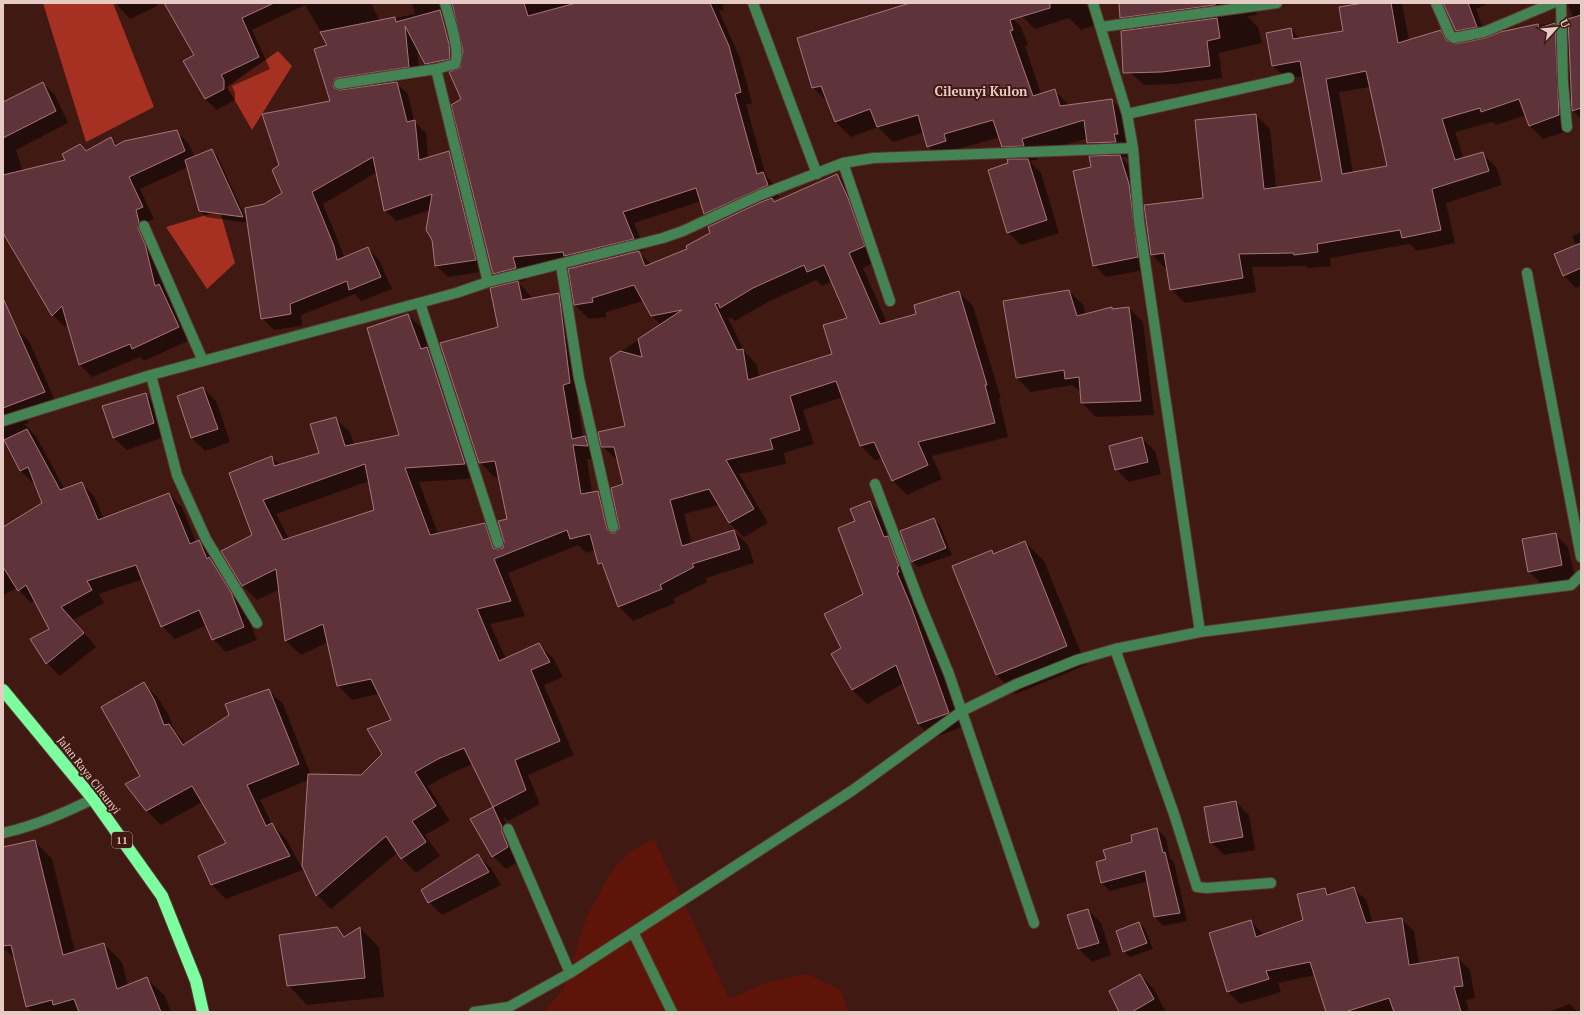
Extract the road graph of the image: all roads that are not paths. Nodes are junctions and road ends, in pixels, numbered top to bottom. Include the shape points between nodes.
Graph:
1 (445, 3) edge
2 (753, 3) edge
3 (1093, 3) edge
4 (1277, 3) edge
5 (1436, 3) edge
6 (1553, 3) edge
7 (1562, 3) edge
8 (1101, 27) junction
9 (436, 69) junction
10 (1288, 78) dead end
11 (339, 84) dead end
12 (1127, 114) junction
13 (1567, 127) dead end
14 (1133, 148) junction
15 (843, 163) junction
16 (817, 174) junction
17 (144, 226) dead end
18 (561, 265) junction
19 (1527, 273) dead end
20 (488, 282) junction
21 (890, 301) dead end
22 (420, 303) junction
23 (203, 361) junction
24 (151, 375) junction
25 (3, 421) edge
26 (875, 484) dead end
27 (613, 527) dead end
28 (498, 543) dead end
29 (1581, 557) edge
30 (1581, 575) edge
31 (257, 623) dead end
32 (1200, 632) junction
33 (1115, 649) junction
34 (3, 690) edge
35 (962, 711) junction
36 (93, 800) junction
37 (508, 828) dead end
38 (3, 833) edge
39 (1271, 883) dead end
40 (1034, 923) dead end
41 (633, 932) junction
42 (570, 973) junction
43 (203, 1012) edge
44 (474, 1012) edge
45 (672, 1012) edge

1 - 9 street via 457,60 455,64
2 - 16 street
3 - 8 street
4 - 8 street
5 - 6 street via 1450,35 1454,38 1484,32
7 - 13 street via 1563,83
8 - 12 street
9 - 11 street
9 - 20 street
10 - 12 street
12 - 14 street
14 - 15 street via 873,158
14 - 32 street via 1140,221
15 - 16 street
15 - 21 street
16 - 18 street via 758,196 683,231
17 - 23 street
18 - 20 street
18 - 27 street via 579,378
19 - 29 street
20 - 22 street
22 - 23 street
22 - 28 street
23 - 24 street
24 - 25 street
24 - 31 street via 177,475 206,539
26 - 35 street
30 - 32 street via 1571,585
32 - 33 street
33 - 35 street via 1077,660 1017,684
33 - 39 street via 1174,814 1197,887
34 - 36 highway, Jalan Raya Cileunyi / 11
35 - 40 street
35 - 41 street via 853,790
36 - 38 street via 24,829
36 - 43 highway, Jalan Raya Cileunyi / 11 via 162,896 196,981
37 - 42 street
41 - 42 street
41 - 45 street
42 - 44 street via 509,1006

